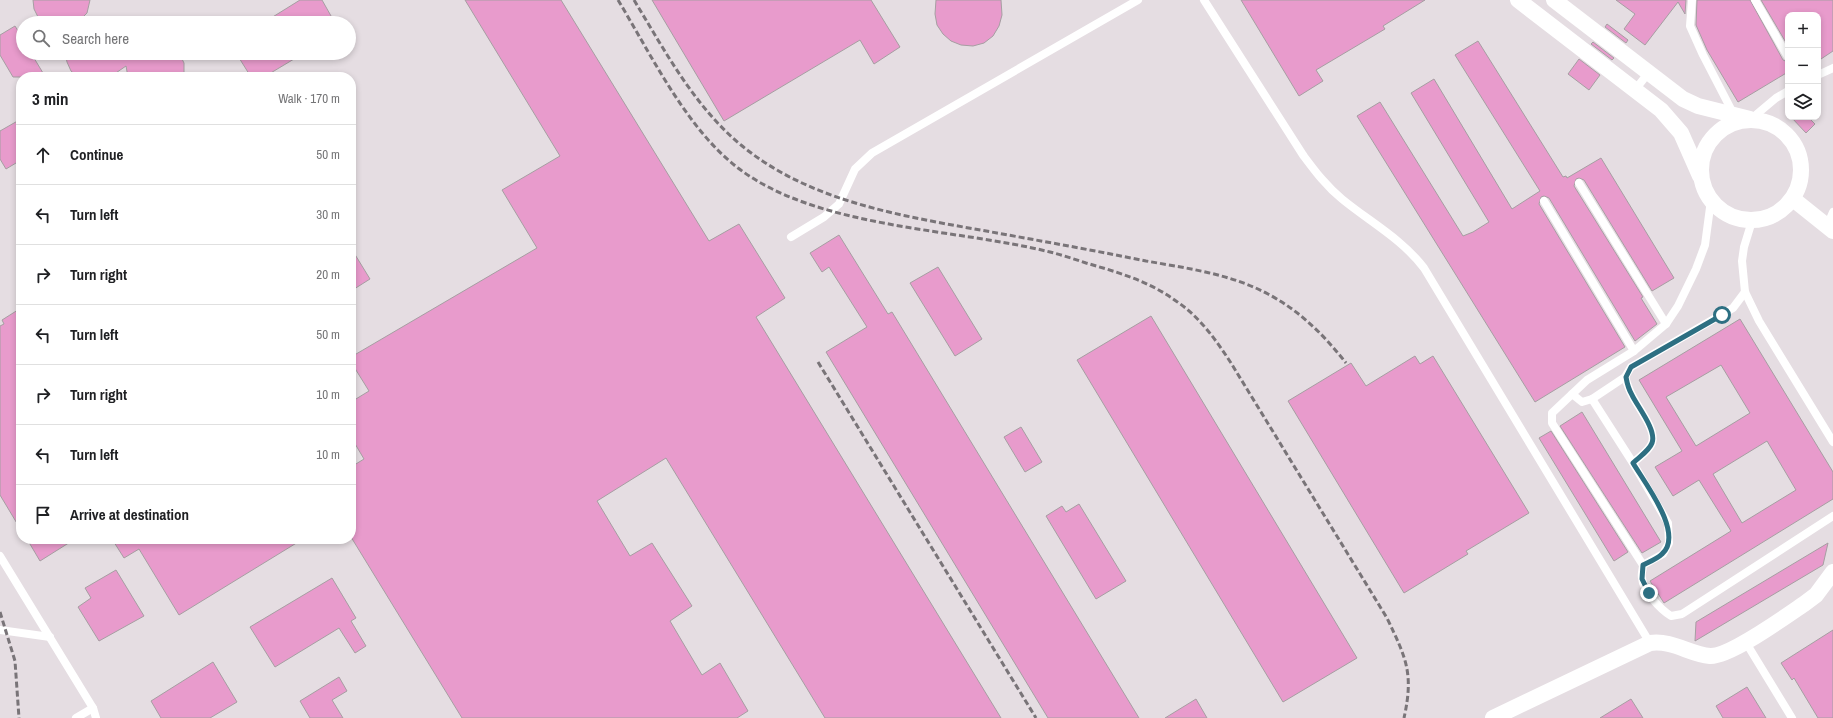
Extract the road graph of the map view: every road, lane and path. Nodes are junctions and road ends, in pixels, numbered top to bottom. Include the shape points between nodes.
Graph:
1 (1138, 0) edge
2 (1204, 0) edge
3 (1518, 0) edge
4 (1554, 0) edge
5 (1692, 0) edge
6 (1755, 0) edge
7 (1785, 53) edge
8 (1833, 68) edge
9 (1649, 72) junction
10 (1821, 74) edge
11 (1635, 90) junction
12 (1785, 93) edge
13 (1733, 113) junction
14 (1751, 119) junction
15 (1580, 183) dead end
16 (1703, 185) junction
17 (1793, 199) junction
18 (1711, 200) junction
19 (1544, 201) dead end
20 (1752, 221) junction
21 (1831, 223) edge
22 (791, 237) dead end
23 (1745, 292) junction
24 (1666, 324) junction
25 (1634, 351) junction
26 (1626, 377) junction
27 (1572, 394) junction
28 (1592, 399) junction
29 (1833, 442) edge
30 (1633, 463) junction
31 (1833, 516) edge
32 (0, 556) edge
33 (1643, 565) junction
34 (1833, 572) edge
35 (0, 630) edge
36 (50, 637) junction
37 (1745, 642) junction
38 (1650, 643) junction
39 (93, 708) junction
40 (76, 718) edge
41 (96, 718) edge
42 (1494, 718) edge
43 (1792, 718) edge

1 - 22 lane via 872,153 855,169 839,204 824,217
2 - 38 lane via 1320,179 1400,242 1424,268
3 - 11 street
4 - 9 street
5 - 13 lane via 1690,26
6 - 7 lane
8 - 10 lane
9 - 11 lane
9 - 13 street via 1683,99 1698,106
11 - 16 street via 1661,110 1681,133
12 - 14 lane
13 - 14 street
14 - 16 street via 1735,122 1721,129 1710,140 1703,154
14 - 17 street via 1780,128 1792,140 1799,154 1802,169 1800,185
15 - 24 lane
16 - 18 street
17 - 20 street via 1782,210 1768,218
17 - 21 street
18 - 20 street via 1722,211 1736,218
18 - 24 lane via 1705,245 1678,306
19 - 25 lane
20 - 23 lane via 1742,261
23 - 26 lane via 1733,308 1631,367
23 - 29 lane via 1759,321
24 - 25 lane
25 - 27 lane via 1587,380
26 - 28 lane
26 - 30 lane via 1631,394 1654,436 1649,448
27 - 28 lane via 1582,402
27 - 33 lane via 1552,413 1552,423
28 - 30 lane
30 - 33 lane via 1668,523 1669,543 1663,554
31 - 33 lane via 1682,614 1671,616 1661,610 1642,579
32 - 36 lane
34 - 37 street via 1816,595
35 - 36 lane
36 - 39 lane
37 - 38 street via 1729,652 1712,656 1670,643
37 - 43 lane
38 - 42 street
39 - 40 lane
39 - 41 lane

